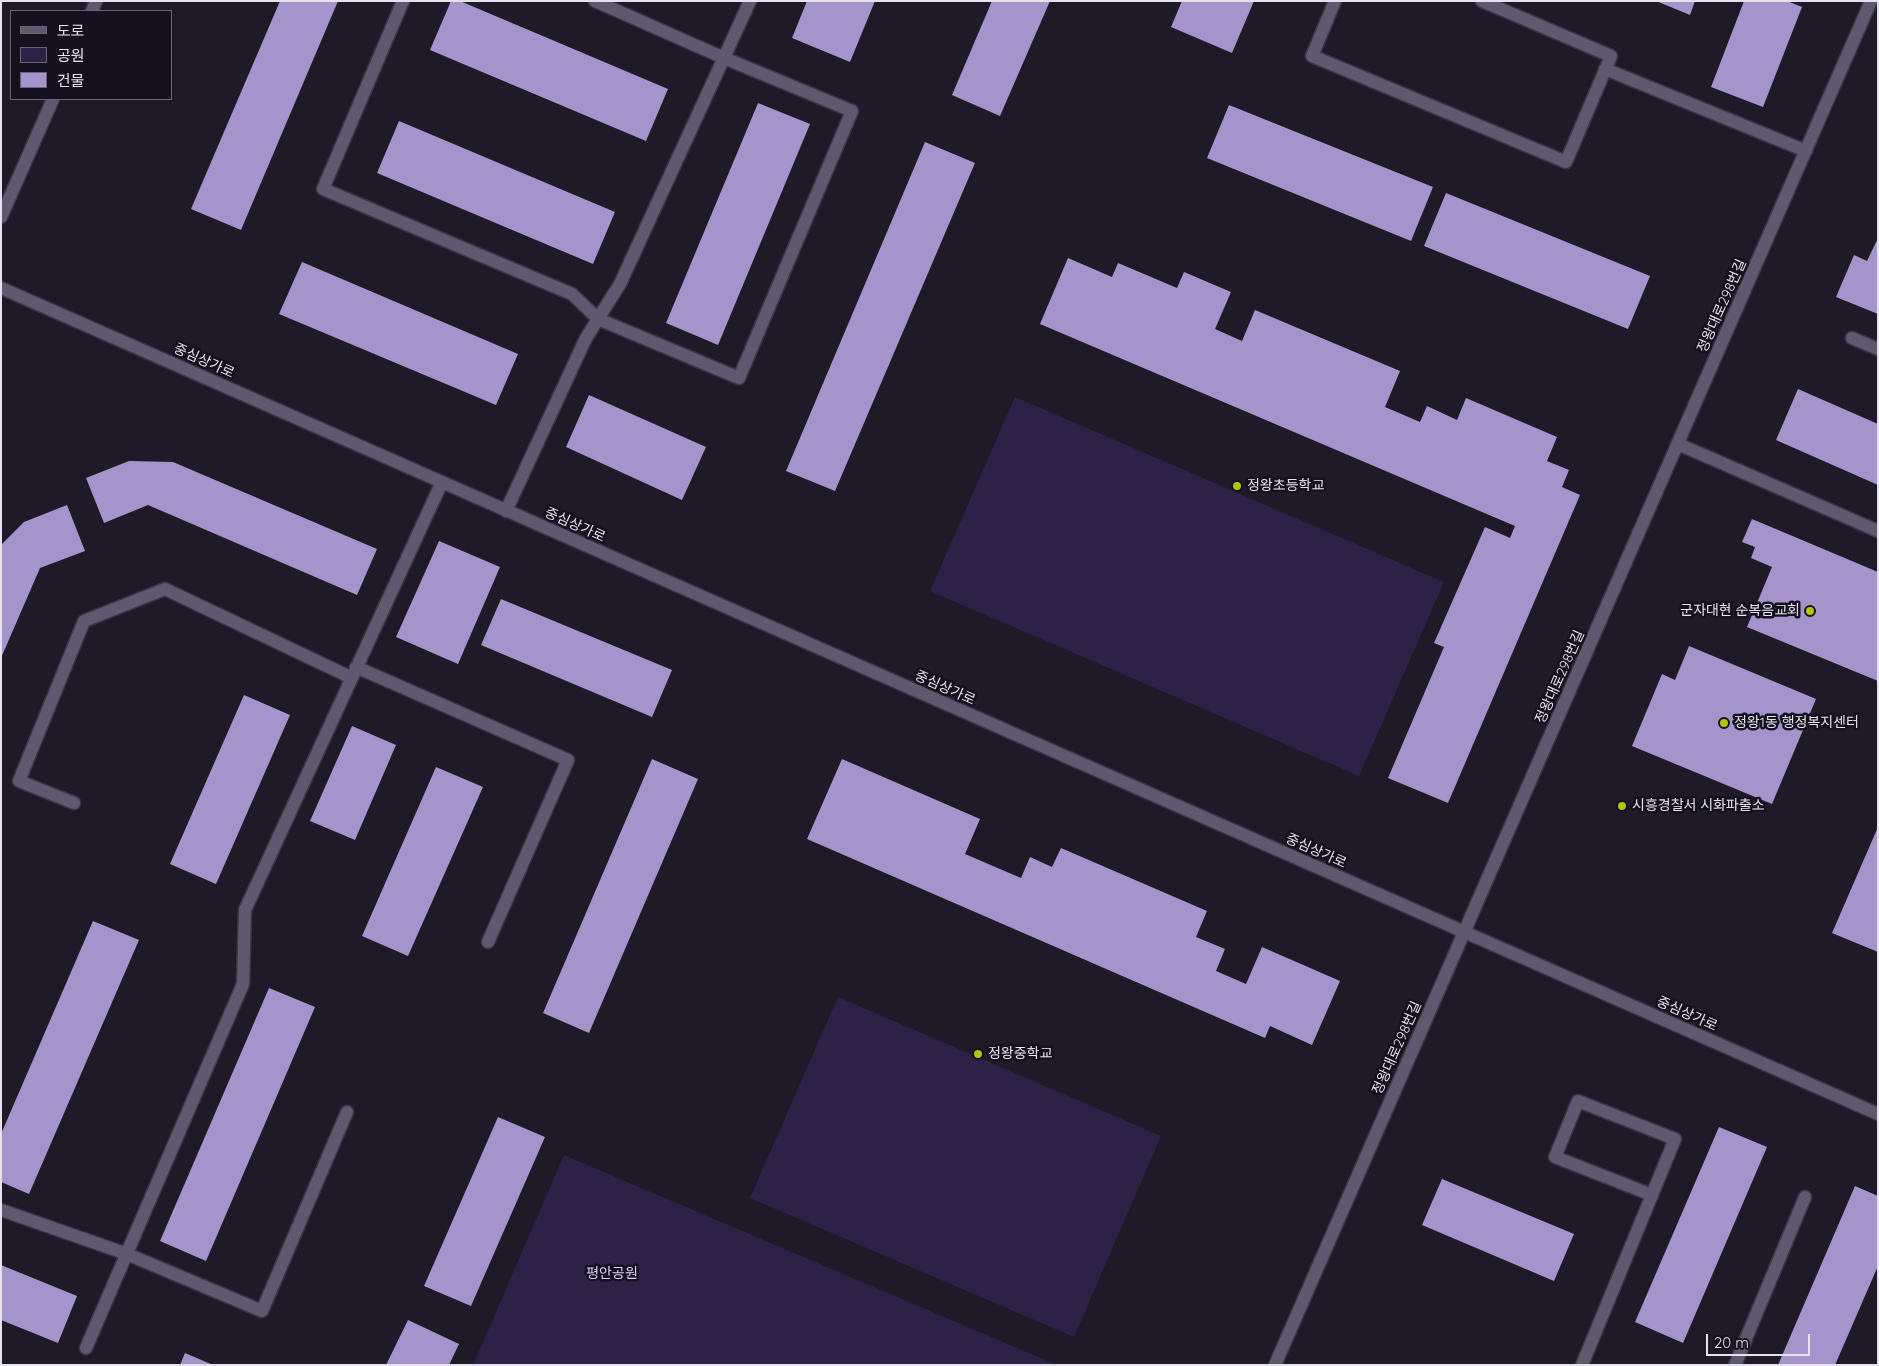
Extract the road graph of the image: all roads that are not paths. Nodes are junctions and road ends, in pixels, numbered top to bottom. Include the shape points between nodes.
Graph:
1 (403, 1) edge
2 (595, 1) edge
3 (750, 1) edge
4 (1335, 1) edge
5 (1482, 1) edge
6 (1871, 1) edge
7 (724, 58) junction
8 (1605, 69) junction
9 (53, 100) edge
10 (1806, 151) junction
11 (1, 217) edge
12 (1, 288) edge
13 (598, 319) junction
14 (1852, 338) dead end
15 (1878, 349) edge
16 (1678, 444) junction
17 (442, 482) junction
18 (506, 511) junction
19 (1878, 531) edge
20 (354, 673) junction
21 (74, 803) dead end
22 (1464, 932) junction
23 (488, 942) dead end
24 (347, 1112) dead end
25 (1878, 1114) edge
26 (1652, 1195) junction
27 (1805, 1196) dead end
28 (1, 1210) edge
29 (126, 1254) junction
30 (86, 1348) dead end
31 (1275, 1365) edge
32 (1582, 1365) edge
33 (1736, 1365) edge

1 - 13 street via 323,189 572,294
2 - 7 street
3 - 7 street
4 - 8 street via 1312,56 1566,162
5 - 8 street via 1611,56
6 - 10 street, 정왕대로298번길
7 - 13 street via 620,284
7 - 13 street via 852,111 739,378
8 - 10 street
9 - 11 street
10 - 16 street, 정왕대로298번길
12 - 17 street, 중심상가로
13 - 18 street via 586,338
14 - 15 street
16 - 19 street
16 - 22 street, 정왕대로298번길
17 - 18 street, 중심상가로
17 - 20 street
18 - 22 street, 중심상가로
20 - 21 street via 165,589 84,621 19,781
20 - 23 street via 568,760
20 - 29 street via 245,910 243,984
22 - 25 street, 중심상가로
22 - 31 street, 정왕대로298번길
24 - 29 street via 262,1311
26 - 26 street via 1555,1157 1578,1101 1674,1139
26 - 32 street
27 - 33 street
28 - 29 street
29 - 30 street

